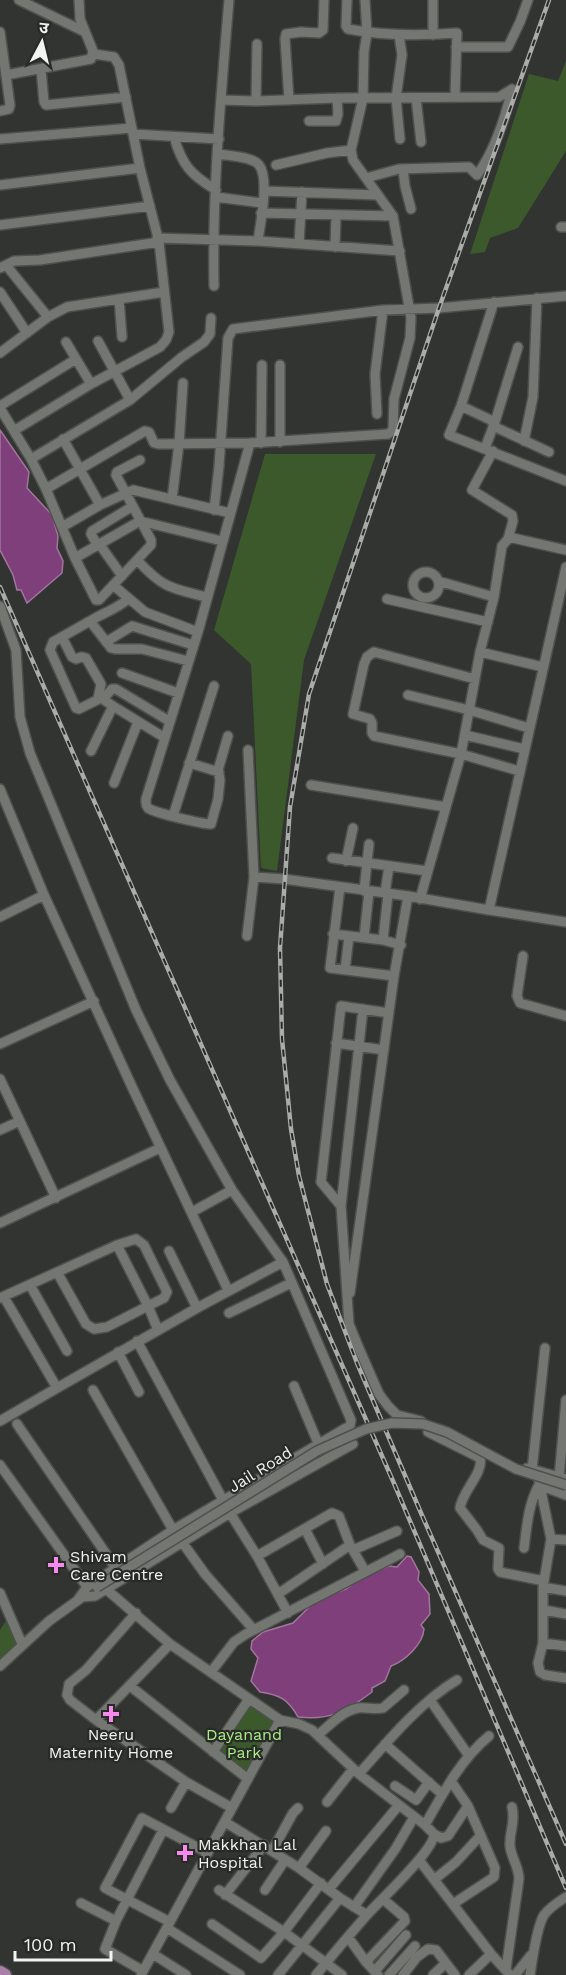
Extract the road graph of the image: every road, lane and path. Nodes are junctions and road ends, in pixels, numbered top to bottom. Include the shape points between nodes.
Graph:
1 (18, 0) edge
2 (79, 0) edge
3 (229, 0) edge
4 (324, 0) edge
5 (346, 0) edge
6 (365, 0) edge
7 (433, 0) edge
8 (528, 0) edge
9 (36, 4) edge
10 (83, 31) junction
11 (0, 32) edge
12 (367, 33) junction
13 (399, 35) junction
14 (433, 35) junction
15 (257, 44) dead end
16 (456, 47) junction
17 (93, 54) junction
18 (41, 69) junction
19 (6, 75) junction
20 (455, 96) junction
21 (126, 97) junction
22 (337, 98) junction
23 (363, 98) junction
24 (396, 98) junction
25 (416, 98) junction
26 (220, 100) junction
27 (289, 100) junction
28 (256, 101) junction
29 (0, 111) edge
30 (309, 121) dead end
31 (133, 131) junction
32 (174, 136) junction
33 (0, 139) edge
34 (219, 139) junction
35 (400, 139) dead end
36 (421, 142) dead end
37 (351, 150) junction
38 (218, 154) junction
39 (276, 165) dead end
40 (140, 168) junction
41 (403, 169) junction
42 (366, 178) junction
43 (0, 185) edge
44 (264, 191) junction
45 (302, 192) junction
46 (216, 194) junction
47 (377, 195) junction
48 (150, 206) junction
49 (262, 208) junction
50 (411, 209) dead end
51 (300, 214) junction
52 (336, 216) junction
53 (393, 216) junction
54 (0, 225) edge
55 (158, 240) junction
56 (213, 240) junction
57 (258, 242) junction
58 (299, 244) junction
59 (335, 247) junction
60 (400, 251) junction
61 (3, 266) edge
62 (214, 286) dead end
63 (0, 292) edge
64 (164, 292) junction
65 (566, 296) edge
66 (537, 298) junction
67 (119, 299) junction
68 (494, 302) junction
69 (408, 308) junction
70 (383, 310) junction
71 (48, 317) junction
72 (211, 318) dead end
73 (27, 333) junction
74 (122, 337) dead end
75 (98, 341) dead end
76 (66, 342) dead end
77 (518, 347) dead end
78 (1, 350) edge
79 (76, 359) junction
80 (262, 365) dead end
81 (280, 365) dead end
82 (114, 371) junction
83 (183, 383) dead end
84 (91, 384) junction
85 (130, 400) junction
86 (461, 406) junction
87 (0, 407) edge
88 (377, 414) dead end
89 (494, 424) junction
90 (15, 430) junction
91 (63, 439) junction
92 (524, 441) junction
93 (280, 442) junction
94 (250, 443) junction
95 (261, 443) junction
96 (179, 444) junction
97 (221, 445) junction
98 (489, 449) junction
99 (549, 452) dead end
100 (31, 459) junction
101 (140, 460) dead end
102 (79, 470) junction
103 (566, 481) edge
104 (46, 489) junction
105 (126, 492) junction
106 (172, 499) junction
107 (100, 505) junction
108 (133, 506) junction
109 (214, 510) junction
110 (230, 513) junction
111 (140, 521) junction
112 (62, 527) junction
113 (508, 539) junction
114 (222, 542) junction
115 (99, 545) junction
116 (566, 550) edge
117 (75, 558) junction
118 (136, 560) junction
119 (566, 567) edge
120 (122, 576) junction
121 (438, 581) dead end
122 (113, 585) junction
123 (206, 597) junction
124 (494, 597) junction
125 (128, 599) junction
126 (387, 599) dead end
127 (0, 606) edge
128 (90, 621) junction
129 (488, 622) junction
130 (198, 632) junction
131 (62, 636) junction
132 (106, 642) junction
133 (194, 645) junction
134 (480, 652) junction
135 (188, 662) junction
136 (543, 667) junction
137 (122, 674) dead end
138 (475, 679) junction
139 (214, 686) dead end
140 (178, 693) junction
141 (408, 695) dead end
142 (100, 699) junction
143 (114, 706) junction
144 (469, 710) junction
145 (169, 721) junction
146 (138, 722) junction
147 (529, 728) junction
148 (465, 735) junction
149 (228, 736) dead end
150 (165, 738) junction
151 (524, 749) junction
152 (248, 750) dead end
153 (91, 751) dead end
154 (461, 754) junction
155 (189, 763) junction
156 (519, 771) junction
157 (219, 772) junction
158 (114, 783) dead end
159 (311, 785) dead end
160 (0, 789) edge
161 (446, 807) junction
162 (173, 816) junction
163 (353, 828) dead end
164 (369, 844) dead end
165 (332, 858) dead end
166 (346, 861) junction
167 (368, 864) junction
168 (388, 866) junction
169 (427, 871) junction
170 (254, 877) junction
171 (340, 887) junction
172 (367, 891) junction
173 (386, 893) junction
174 (44, 894) junction
175 (408, 896) junction
176 (420, 899) junction
177 (489, 910) junction
178 (367, 915) junction
179 (0, 917) edge
180 (385, 917) junction
181 (566, 922) edge
182 (333, 934) junction
183 (247, 936) dead end
184 (349, 936) junction
185 (364, 938) junction
186 (383, 940) junction
187 (400, 945) junction
188 (523, 956) dead end
189 (345, 970) junction
190 (394, 976) junction
191 (94, 1001) junction
192 (363, 1009) junction
193 (389, 1013) junction
194 (566, 1016) edge
195 (336, 1043) junction
196 (0, 1044) edge
197 (358, 1046) junction
198 (384, 1050) junction
199 (0, 1080) edge
200 (20, 1121) junction
201 (0, 1130) edge
202 (160, 1148) junction
203 (232, 1190) junction
204 (56, 1198) junction
205 (341, 1206) junction
206 (192, 1212) junction
207 (0, 1222) edge
208 (117, 1245) junction
209 (169, 1251) dead end
210 (283, 1262) junction
211 (57, 1272) junction
212 (291, 1283) junction
213 (30, 1285) junction
214 (228, 1290) junction
215 (2, 1297) edge
216 (348, 1304) junction
217 (148, 1306) junction
218 (197, 1308) junction
219 (229, 1313) dead end
220 (158, 1330) junction
221 (137, 1341) junction
222 (545, 1348) dead end
223 (67, 1351) dead end
224 (118, 1352) junction
225 (294, 1386) dead end
226 (57, 1388) junction
227 (93, 1390) dead end
228 (139, 1392) dead end
229 (566, 1400) edge
230 (0, 1421) edge
231 (17, 1424) dead end
232 (428, 1431) dead end
233 (318, 1443) junction
234 (353, 1444) dead end
235 (0, 1466) edge
236 (534, 1470) junction
237 (564, 1481) edge
238 (539, 1485) junction
239 (566, 1495) edge
240 (223, 1501) junction
241 (230, 1513) junction
242 (305, 1529) junction
243 (173, 1530) junction
244 (397, 1531) dead end
245 (551, 1539) junction
246 (566, 1540) edge
247 (182, 1542) junction
248 (352, 1548) junction
249 (524, 1548) dead end
250 (400, 1554) dead end
251 (257, 1556) junction
252 (322, 1564) junction
253 (115, 1567) junction
254 (365, 1571) junction
255 (544, 1584) junction
256 (87, 1587) junction
257 (102, 1588) junction
258 (566, 1592) edge
259 (0, 1593) edge
260 (278, 1594) junction
261 (80, 1599) junction
262 (544, 1610) junction
263 (136, 1613) junction
264 (288, 1613) junction
265 (566, 1614) edge
266 (254, 1630) junction
267 (543, 1643) junction
268 (22, 1644) junction
269 (170, 1644) junction
270 (566, 1646) edge
271 (0, 1666) edge
272 (211, 1672) junction
273 (566, 1678) edge
274 (457, 1680) dead end
275 (130, 1686) junction
276 (404, 1690) dead end
277 (249, 1699) junction
278 (430, 1700) junction
279 (96, 1720) junction
280 (280, 1720) junction
281 (318, 1736) junction
282 (489, 1736) dead end
283 (385, 1744) junction
284 (213, 1752) junction
285 (469, 1756) junction
286 (356, 1772) junction
287 (248, 1779) junction
288 (451, 1781) junction
289 (186, 1782) junction
290 (429, 1782) junction
291 (395, 1786) dead end
292 (442, 1794) junction
293 (327, 1802) dead end
294 (399, 1805) junction
295 (468, 1806) junction
296 (512, 1807) dead end
297 (171, 1808) dead end
298 (232, 1808) junction
299 (298, 1808) dead end
300 (414, 1817) junction
301 (225, 1822) junction
302 (425, 1825) junction
303 (164, 1830) junction
304 (326, 1831) dead end
305 (434, 1834) junction
306 (481, 1835) junction
307 (268, 1848) junction
308 (208, 1853) junction
309 (285, 1860) junction
310 (419, 1860) junction
311 (299, 1868) junction
312 (435, 1879) junction
313 (325, 1886) junction
314 (266, 1890) dead end
315 (566, 1897) edge
316 (340, 1898) junction
317 (382, 1899) junction
318 (129, 1900) junction
319 (81, 1903) dead end
320 (453, 1904) junction
321 (354, 1907) junction
322 (367, 1915) junction
323 (116, 1921) junction
324 (212, 1924) dead end
325 (169, 1925) junction
326 (284, 1932) junction
327 (406, 1935) dead end
328 (348, 1936) junction
329 (414, 1946) dead end
330 (303, 1947) junction
331 (153, 1954) junction
332 (491, 1954) junction
333 (533, 1954) junction
334 (366, 1962) junction
335 (326, 1963) junction
336 (446, 1963) junction
337 (0, 1972) edge
338 (508, 1972) edge
339 (142, 1973) edge
340 (377, 1973) edge
341 (5, 1975) edge
342 (186, 1975) edge
343 (240, 1975) edge
344 (278, 1975) edge
345 (316, 1975) edge
346 (342, 1975) edge
347 (388, 1975) edge
348 (403, 1975) edge
349 (433, 1975) edge
350 (454, 1975) edge
351 (469, 1975) edge
352 (515, 1975) edge
353 (530, 1975) edge

1 - 9 street
2 - 10 street
3 - 26 street
4 - 27 street via 320,33 286,34
5 - 12 street via 346,26
6 - 12 street
7 - 14 street
8 - 16 street via 508,47
9 - 10 street
10 - 17 street
11 - 19 street
12 - 13 street
12 - 23 street
13 - 14 street
13 - 24 street via 402,55
14 - 16 street via 457,33
15 - 28 street
16 - 20 street
17 - 18 street via 92,59
17 - 21 street via 109,55 117,61
18 - 19 street
18 - 21 street via 46,105
19 - 29 street via 10,107
20 - 25 street
20 - 41 street via 499,97 512,89 487,160 477,175 469,167
21 - 31 street
22 - 23 street
22 - 27 street
22 - 30 street via 336,121
23 - 24 street
23 - 37 street
24 - 25 street
24 - 35 street
25 - 36 street
26 - 28 street
26 - 34 street
27 - 28 street
31 - 32 street
31 - 33 street
31 - 40 street
32 - 34 street
32 - 46 street via 183,163
34 - 38 street
37 - 39 street
37 - 42 street
38 - 44 street via 252,160 259,165
38 - 46 street
40 - 43 street
40 - 48 street
41 - 42 street
41 - 50 street
42 - 47 street
44 - 45 street
44 - 49 street
45 - 47 street
45 - 51 street
46 - 49 street
46 - 56 street
47 - 53 street
48 - 54 street
48 - 55 street
49 - 51 street
49 - 57 street
51 - 52 street
51 - 58 street
52 - 53 street
52 - 59 street
53 - 60 street
55 - 56 street
55 - 61 street via 40,260 23,259
55 - 64 street
56 - 57 street
56 - 62 street
57 - 58 street
58 - 59 street
59 - 60 street
60 - 69 street
61 - 71 street
63 - 73 street
64 - 67 street
64 - 82 street via 169,332 166,340
65 - 66 street
66 - 68 street
66 - 92 street via 533,397
67 - 71 street via 67,307
67 - 74 street
68 - 69 street
68 - 86 street
69 - 70 street
69 - 93 street via 412,329 394,399 392,433
70 - 88 street via 375,374
70 - 97 street via 233,329 228,338
71 - 73 street
72 - 85 street via 210,334 204,342
73 - 78 street
75 - 82 street
76 - 79 street
77 - 89 street
79 - 84 street
79 - 87 street
80 - 95 street
81 - 93 street
82 - 84 street
82 - 85 street
83 - 96 street
84 - 90 street
85 - 91 street
86 - 89 street
86 - 98 street via 449,435
87 - 90 street
89 - 92 street
89 - 98 street
90 - 100 street
91 - 100 street
91 - 102 street
92 - 99 street
93 - 95 street
94 - 95 street
94 - 97 street
94 - 110 street
96 - 97 street
96 - 102 street via 154,443 145,431
96 - 106 street
97 - 109 street
98 - 103 street
98 - 113 street via 472,490 512,515
100 - 104 street
101 - 105 street via 116,474
102 - 104 street
102 - 107 street
104 - 112 street
105 - 106 street via 141,490
105 - 107 street
105 - 108 street
106 - 109 street
107 - 112 street
108 - 111 street
108 - 115 street via 92,531
109 - 110 street
110 - 114 street
111 - 114 street
111 - 115 street
111 - 118 street via 151,545
112 - 117 street
113 - 116 street
113 - 124 street via 502,546
114 - 123 street
115 - 117 street
115 - 120 street
117 - 122 street via 96,600
118 - 120 street
118 - 123 street via 163,585
119 - 136 street
120 - 122 street
121 - 124 street
122 - 125 street
123 - 130 street
124 - 129 street
125 - 128 street
125 - 130 street via 145,612
126 - 129 street
127 - 203 street via 16,650 20,717 30,753 136,1010
128 - 131 street
128 - 132 street
129 - 134 street
130 - 133 street
131 - 142 street via 72,657 86,658 101,684
131 - 142 street via 50,650 76,708
132 - 133 street via 132,626
132 - 135 street via 115,649 142,649
133 - 135 street
134 - 136 street
134 - 138 street
135 - 140 street
136 - 147 street
137 - 140 street
138 - 144 street
138 - 154 street via 374,652 364,664 352,711 370,719 374,736
139 - 155 street
140 - 145 street
141 - 144 street
142 - 143 street
142 - 145 street via 117,689
143 - 146 street
143 - 153 street
144 - 147 street
144 - 148 street
145 - 150 street
146 - 150 street
146 - 158 street
147 - 151 street
148 - 151 street
148 - 154 street
149 - 157 street
150 - 162 street via 146,803
151 - 156 street
152 - 170 street
154 - 156 street
154 - 161 street
155 - 157 street
155 - 162 street
156 - 177 street
157 - 162 street via 218,799 211,824
159 - 161 street
160 - 174 street
161 - 169 street
163 - 166 street
164 - 167 street
165 - 166 street
166 - 167 street
167 - 168 street
167 - 172 street
168 - 169 street
168 - 173 street
169 - 176 street
170 - 171 street
170 - 183 street
171 - 172 street
171 - 182 street
172 - 173 street
172 - 178 street
173 - 175 street
173 - 180 street
174 - 179 street
174 - 191 street
175 - 176 street
175 - 187 street
176 - 177 street
177 - 181 street
178 - 180 street
178 - 185 street
180 - 186 street
182 - 184 street
182 - 189 street via 330,968
184 - 185 street
184 - 189 street
185 - 186 street
186 - 187 street
187 - 190 street
188 - 194 street via 517,996 520,1003
189 - 190 street
190 - 193 street
191 - 196 street
191 - 202 street
192 - 193 street
192 - 195 street via 341,1006
192 - 197 street
193 - 198 street
195 - 197 street
195 - 205 street via 321,1182
197 - 198 street
197 - 205 street
198 - 216 street
199 - 200 street
200 - 201 street
200 - 204 street
202 - 204 street
202 - 206 street
203 - 206 street
203 - 210 street
204 - 207 street
205 - 216 street
206 - 214 street
208 - 211 street
208 - 217 street
208 - 217 street via 141,1241 166,1287 164,1298
209 - 218 street
210 - 212 street
210 - 214 street
211 - 213 street
211 - 217 street via 86,1324 94,1329 107,1327
212 - 219 street
212 - 233 street via 351,1420 350,1426
213 - 215 street
213 - 223 street
214 - 218 street
215 - 226 street
216 - 236 street via 349,1324 362,1356 379,1394 397,1414 448,1430
217 - 220 street
218 - 220 street
220 - 221 street
221 - 224 street
221 - 240 street
222 - 236 street
224 - 226 street
224 - 228 street
225 - 233 street
226 - 230 street
227 - 243 street
229 - 237 street
231 - 253 street
232 - 255 street via 480,1458 481,1466 460,1508 483,1540 499,1548 500,1572
233 - 240 street
234 - 241 street
235 - 256 street
236 - 237 street
236 - 238 street
237 - 257 street, Jail Road, bridge via 516,1469 447,1432 423,1424 404,1422 375,1427 317,1451
238 - 239 street
238 - 245 street
238 - 249 street via 532,1497
240 - 241 street
240 - 243 street
241 - 247 street
241 - 251 street
242 - 248 street via 332,1513 339,1516
242 - 251 street
242 - 252 street
243 - 253 street
244 - 248 street
245 - 246 street
245 - 255 street
247 - 257 street
247 - 266 street
248 - 252 street
248 - 254 street
250 - 254 street
251 - 260 street
252 - 260 street
253 - 256 street
254 - 264 street
255 - 258 street
255 - 262 street
256 - 261 street
257 - 261 street, Jail Road
257 - 263 street
259 - 268 street
260 - 264 street
261 - 268 street, Jail Road
262 - 265 street
262 - 267 street
263 - 269 street
263 - 279 street via 67,1689 70,1700
264 - 266 street
266 - 272 street via 234,1642
267 - 270 street
267 - 273 street via 540,1672
268 - 271 street, Jail Road
269 - 272 street
269 - 275 street
272 - 277 street
274 - 278 street
275 - 279 street
275 - 284 street
276 - 281 street via 383,1708 360,1708 342,1714
277 - 280 street
277 - 284 street
278 - 283 street
278 - 285 street
279 - 289 street
280 - 281 street via 299,1724
280 - 287 street
281 - 286 street
282 - 285 street
283 - 286 street
283 - 290 street
284 - 287 street
285 - 288 street
286 - 293 street
286 - 294 street
287 - 298 street
288 - 292 street
288 - 295 street
289 - 297 street
289 - 298 street
290 - 291 street via 416,1800
290 - 292 street
292 - 302 street
294 - 300 street
294 - 313 street
295 - 305 street via 448,1836
295 - 306 street
296 - 338 street via 510,1845 519,1879
298 - 301 street
299 - 307 street
300 - 302 street
300 - 321 street
301 - 307 street
301 - 308 street
302 - 305 street
303 - 308 street
303 - 318 street
303 - 318 street via 142,1818 105,1888
304 - 311 street
305 - 310 street via 433,1842
306 - 312 street
306 - 320 street via 495,1868 494,1877
307 - 309 street
307 - 326 street via 222,1893
308 - 325 street
309 - 311 street
309 - 314 street
310 - 312 street
310 - 317 street
311 - 313 street
312 - 320 street
313 - 316 street
313 - 326 street
315 - 333 street via 543,1916
316 - 321 street
316 - 330 street
317 - 322 street
317 - 334 street via 405,1921
318 - 323 street
318 - 325 street
319 - 323 street
320 - 332 street
321 - 322 street
322 - 328 street
323 - 339 street via 105,1949
324 - 326 street via 261,1958
325 - 331 street
325 - 343 street
326 - 330 street
327 - 340 street
328 - 334 street
328 - 335 street
329 - 347 street
330 - 335 street
330 - 344 street
331 - 339 street
331 - 342 street
332 - 338 street
332 - 351 street
333 - 352 street
333 - 353 street
334 - 340 street
335 - 345 street
335 - 346 street
336 - 348 street via 436,1950 428,1949
336 - 349 street
336 - 350 street
337 - 341 main road

